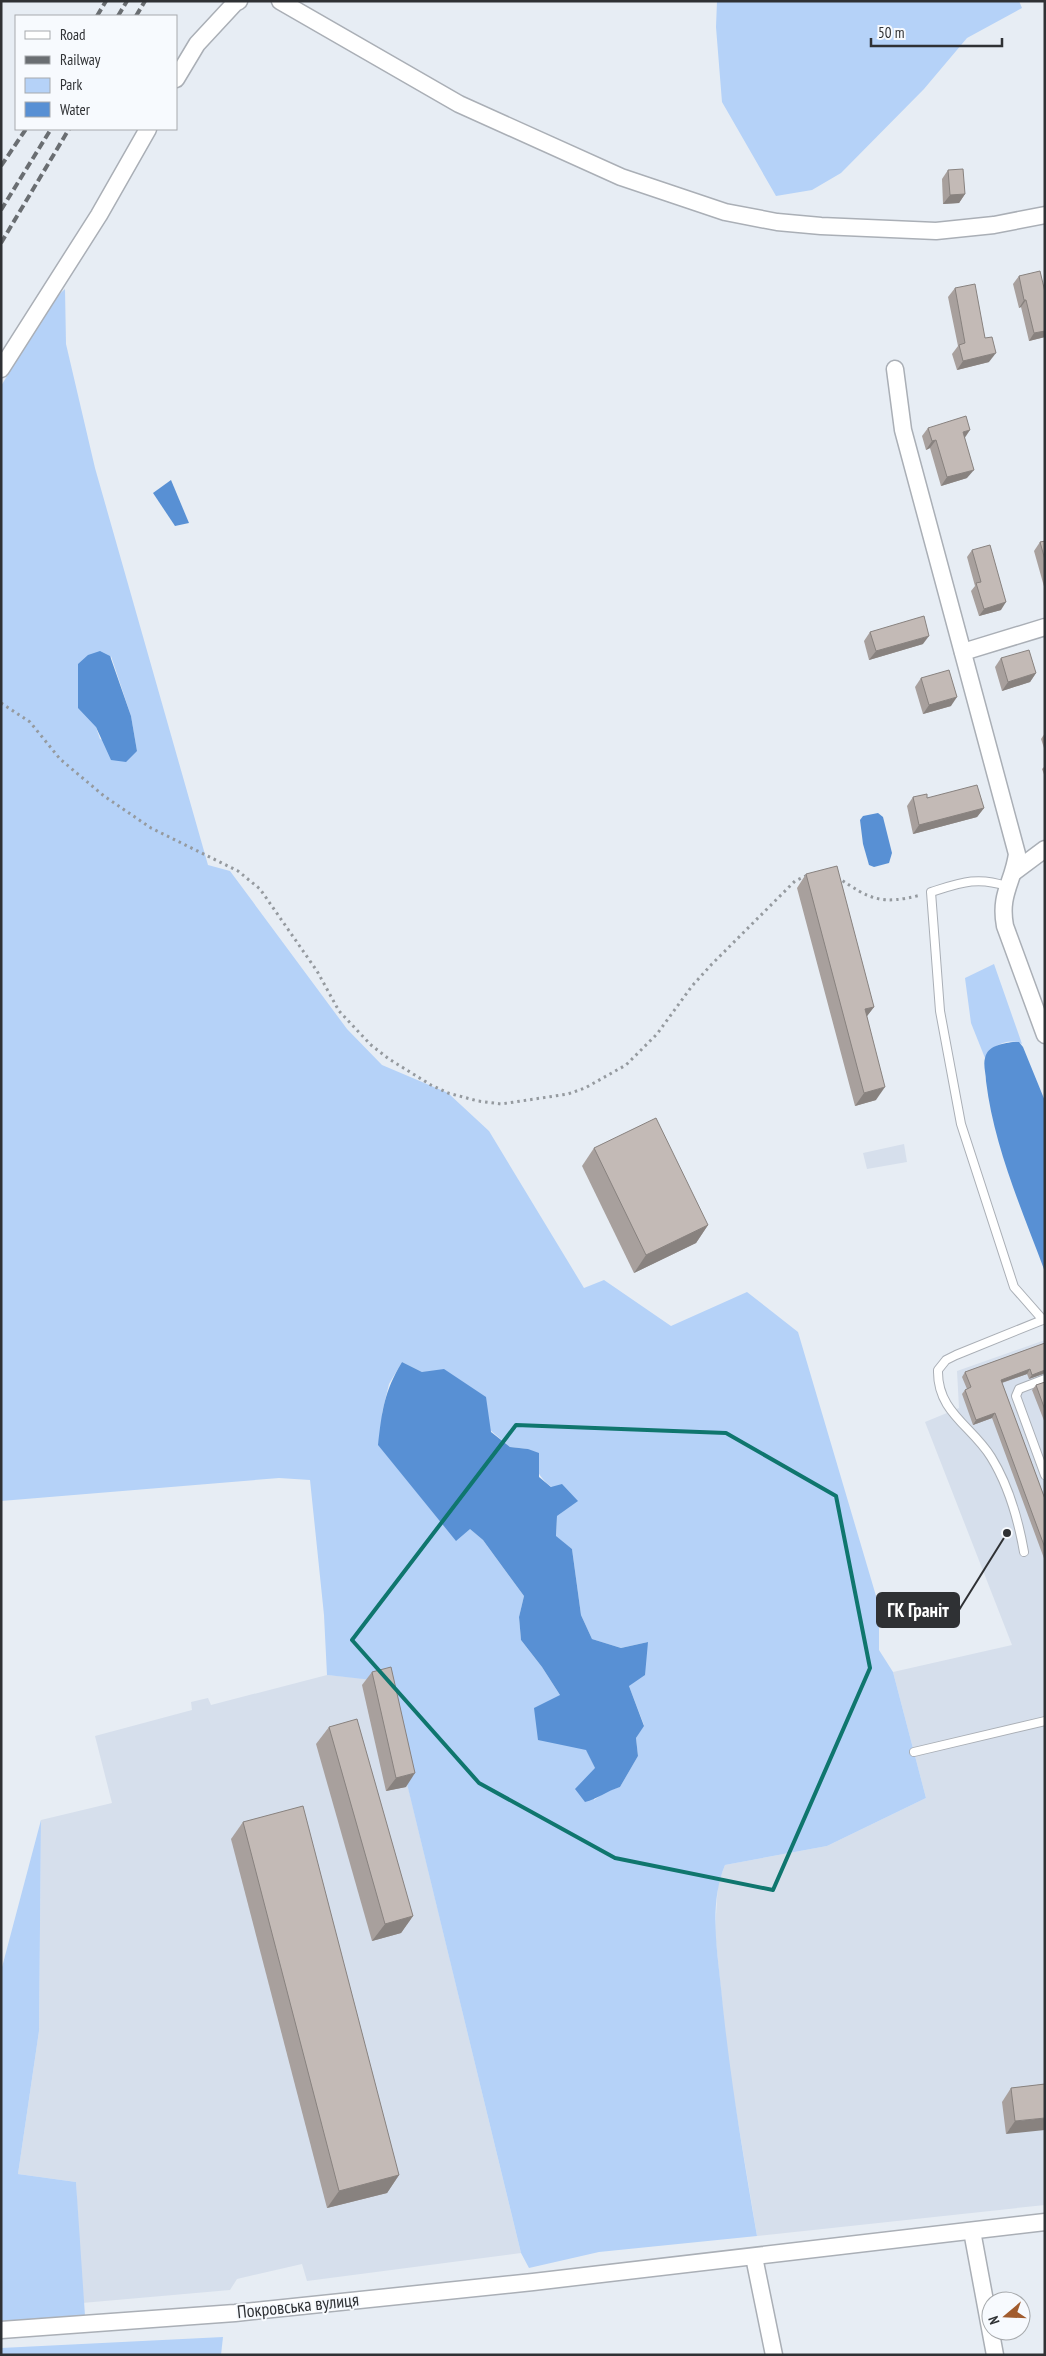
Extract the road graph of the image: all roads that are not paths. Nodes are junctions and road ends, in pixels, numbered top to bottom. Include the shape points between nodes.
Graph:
1 (239, 1) edge
2 (280, 1) edge
3 (178, 76) edge
4 (147, 130) edge
5 (1045, 215) edge
6 (895, 369) dead end
7 (1, 370) edge
8 (1045, 626) edge
9 (963, 652) junction
10 (1045, 849) edge
11 (1010, 879) junction
12 (1045, 1035) edge
13 (1044, 1319) edge
14 (1045, 1379) edge
15 (1045, 1475) edge
16 (1024, 1552) dead end
17 (1045, 1721) edge
18 (914, 1752) dead end
19 (1045, 2222) edge
20 (972, 2231) junction
21 (754, 2257) junction
22 (1, 2330) edge
23 (774, 2355) edge
24 (996, 2355) edge

1 - 3 street via 196,44
2 - 5 street via 459,104 621,177 725,212 777,222 936,231
4 - 7 street via 84,239
6 - 9 street via 903,430
8 - 9 street
9 - 11 street via 1013,839 1016,854
10 - 11 street
11 - 12 street via 1002,910 1005,926
11 - 13 lane via 978,880 931,892 940,1011 962,1124 1014,1287
13 - 16 lane via 956,1355 946,1360 938,1370 951,1413 989,1454 1008,1490
14 - 15 lane via 1019,1389 1016,1396
17 - 18 lane
19 - 20 street, Покровська вулиця
20 - 21 street, Покровська вулиця
20 - 24 street
21 - 22 street, Покровська вулиця via 235,2313
21 - 23 street

